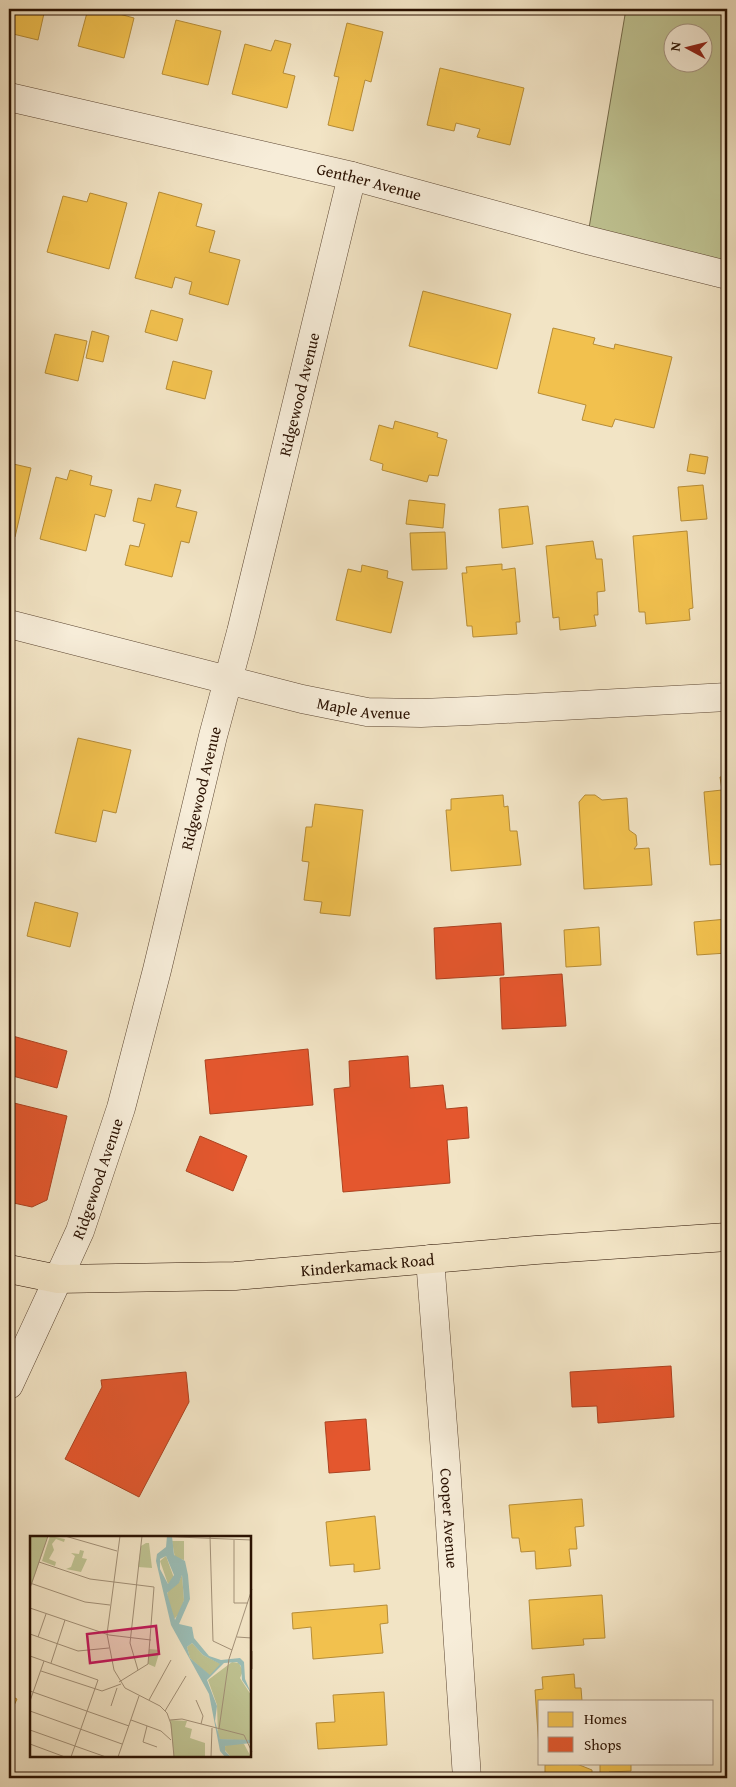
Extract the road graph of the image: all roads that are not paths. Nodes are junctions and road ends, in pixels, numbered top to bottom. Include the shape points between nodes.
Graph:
1 (9, 97) edge
2 (352, 176) junction
3 (727, 275) edge
4 (9, 624) edge
5 (228, 679) junction
6 (727, 698) edge
7 (727, 1237) edge
8 (430, 1259) junction
9 (9, 1269) edge
10 (58, 1279) junction
11 (9, 1385) edge
12 (467, 1778) edge

1 - 2 street, Genther Avenue
2 - 3 street, Genther Avenue
2 - 5 street, Ridgewood Avenue
4 - 5 street, Maple Avenue
5 - 6 street, Maple Avenue via 367,712 421,713
5 - 10 street, Ridgewood Avenue via 120,1108 83,1222
7 - 8 main road, Kinderkamack Road
8 - 10 main road, Kinderkamack Road via 234,1276
8 - 12 street, Cooper Avenue
9 - 10 main road, Kinderkamack Road
10 - 11 street, Ridgewood Avenue

